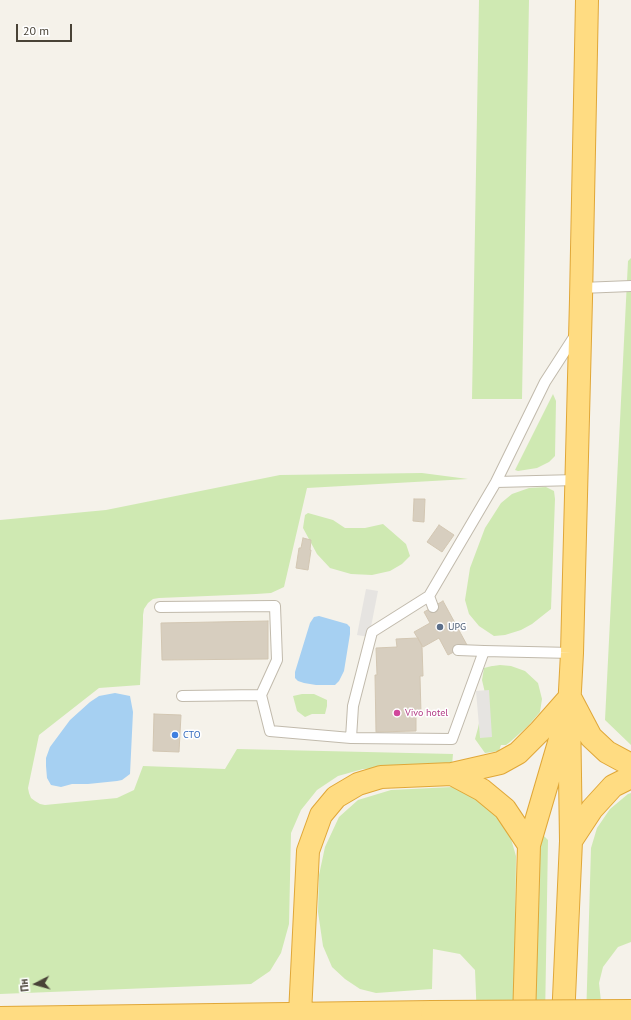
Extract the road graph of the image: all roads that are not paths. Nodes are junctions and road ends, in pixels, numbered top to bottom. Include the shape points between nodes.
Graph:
1 (587, 0) edge
2 (631, 286) edge
3 (581, 288) junction
4 (580, 328) junction
5 (577, 480) junction
6 (496, 482) junction
7 (429, 596) junction
8 (160, 607) dead end
9 (433, 607) dead end
10 (458, 650) dead end
11 (484, 651) junction
12 (572, 653) junction
13 (261, 695) junction
14 (182, 696) dead end
15 (570, 703) junction
16 (351, 738) junction
17 (631, 765) edge
18 (452, 774) junction
19 (631, 777) edge
20 (572, 841) junction
21 (529, 845) junction
22 (631, 1011) edge
23 (300, 1014) junction
24 (9, 1019) edge
25 (524, 1020) edge
26 (563, 1020) edge

1 - 3 highway
2 - 3 lane
3 - 4 highway
4 - 5 highway
4 - 6 lane via 545,382
5 - 6 lane
5 - 12 highway
6 - 7 lane
7 - 9 lane
7 - 16 lane via 372,632 353,706
8 - 13 lane via 275,606 277,660
10 - 11 lane
11 - 12 lane
11 - 16 lane via 452,739
12 - 15 highway
13 - 14 lane
13 - 16 lane via 270,731
15 - 17 highway via 591,737 607,752
15 - 18 highway via 518,753 500,763
15 - 20 highway
15 - 21 highway
18 - 21 highway via 482,790 505,809
18 - 23 highway via 375,778 358,784 336,798 321,815 308,851
19 - 20 highway via 613,786 592,808
20 - 26 highway
21 - 25 highway
22 - 23 highway, bridge
23 - 24 highway

